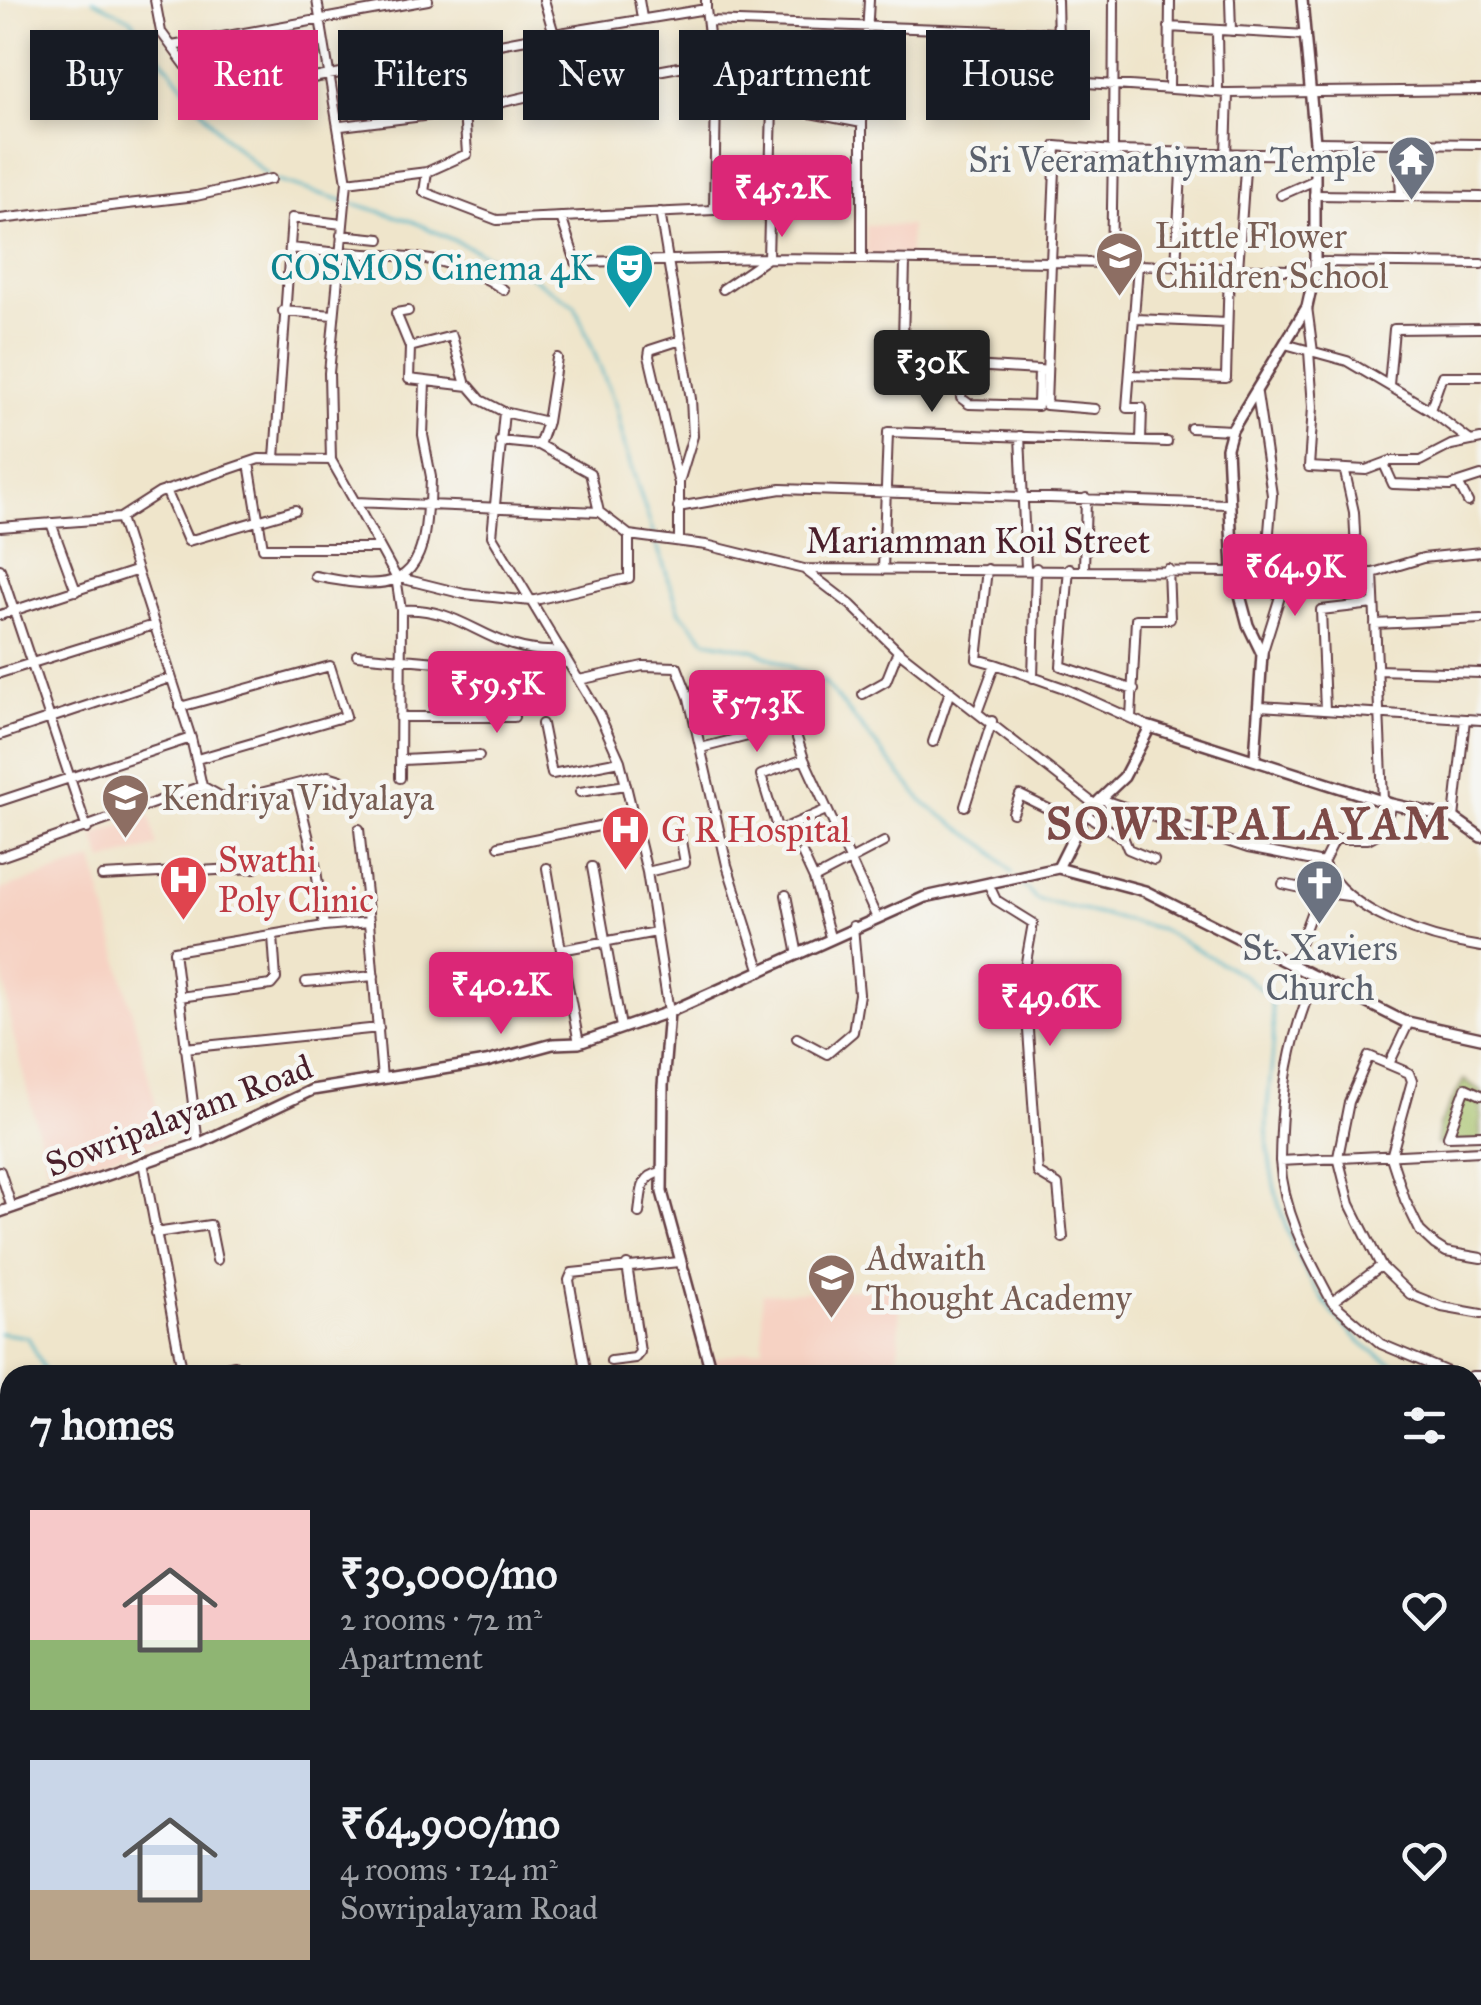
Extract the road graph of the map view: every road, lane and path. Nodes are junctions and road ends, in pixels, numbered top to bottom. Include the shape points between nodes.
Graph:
1 (156, 0) edge
2 (317, 0) edge
3 (428, 0) edge
4 (544, 0) edge
5 (639, 0) edge
6 (868, 0) edge
7 (1057, 0) edge
8 (1114, 0) edge
9 (1170, 0) edge
10 (1230, 0) edge
11 (1302, 0) edge
12 (706, 5) edge
13 (642, 18) junction
14 (320, 19) junction
15 (708, 21) junction
16 (867, 26) junction
17 (1169, 27) junction
18 (553, 30) edge
19 (576, 30) edge
20 (709, 30) edge
21 (867, 30) edge
22 (975, 30) edge
23 (1056, 30) edge
24 (1216, 30) junction
25 (1231, 31) junction
26 (1306, 35) junction
27 (523, 39) edge
28 (172, 46) junction
29 (329, 72) junction
30 (1090, 83) edge
31 (1112, 84) junction
32 (1169, 88) junction
33 (1481, 90) edge
34 (1222, 92) junction
35 (1312, 92) junction
36 (390, 120) edge
37 (465, 120) edge
38 (716, 120) edge
39 (772, 120) edge
40 (842, 120) edge
41 (862, 120) edge
42 (862, 124) junction
43 (341, 126) junction
44 (1315, 142) junction
45 (1398, 143) junction
46 (1481, 144) edge
47 (1113, 151) junction
48 (1182, 154) junction
49 (1226, 154) junction
50 (1246, 155) junction
51 (1314, 156) junction
52 (427, 172) junction
53 (271, 179) dead end
54 (1315, 180) junction
55 (347, 186) junction
56 (1281, 194) dead end
57 (1401, 195) junction
58 (1314, 196) junction
59 (1481, 197) edge
60 (660, 212) junction
61 (561, 217) junction
62 (0, 219) edge
63 (342, 224) junction
64 (341, 235) junction
65 (380, 239) dead end
66 (290, 248) junction
67 (340, 252) junction
68 (768, 258) junction
69 (862, 258) junction
70 (668, 260) junction
71 (905, 262) junction
72 (1051, 262) junction
73 (1111, 264) junction
74 (1481, 264) edge
75 (1138, 265) junction
76 (1176, 266) junction
77 (1315, 266) junction
78 (1234, 268) junction
79 (504, 290) dead end
80 (723, 290) dead end
81 (1307, 307) junction
82 (283, 311) junction
83 (408, 311) dead end
84 (333, 315) junction
85 (1136, 319) junction
86 (1227, 323) junction
87 (1481, 328) edge
88 (681, 340) junction
89 (1285, 344) junction
90 (410, 347) junction
91 (1311, 351) junction
92 (557, 358) dead end
93 (1043, 371) junction
94 (1130, 375) junction
95 (1481, 376) edge
96 (902, 378) dead end
97 (425, 382) junction
98 (466, 385) junction
99 (1389, 385) junction
100 (1257, 394) junction
101 (1094, 409) dead end
102 (1430, 410) junction
103 (504, 412) junction
104 (548, 422) junction
105 (1192, 428) dead end
106 (1232, 430) junction
107 (1020, 436) junction
108 (500, 441) junction
109 (1141, 441) junction
110 (1477, 441) edge
111 (1167, 442) dead end
112 (539, 446) junction
113 (275, 458) junction
114 (331, 460) junction
115 (249, 463) junction
116 (1384, 464) junction
117 (1345, 472) junction
118 (1481, 476) edge
119 (678, 482) junction
120 (1459, 486) junction
121 (166, 490) junction
122 (887, 490) junction
123 (1022, 496) junction
124 (1086, 498) junction
125 (355, 502) junction
126 (1468, 502) dead end
127 (428, 504) junction
128 (1227, 504) junction
129 (494, 506) junction
130 (678, 507) junction
131 (295, 510) dead end
132 (599, 512) junction
133 (120, 518) junction
134 (259, 518) junction
135 (50, 523) junction
136 (0, 526) edge
137 (1268, 532) dead end
138 (629, 535) junction
139 (679, 541) junction
140 (380, 548) junction
141 (1481, 552) edge
142 (1031, 568) junction
143 (1069, 568) junction
144 (1084, 568) junction
145 (0, 569) edge
146 (804, 569) junction
147 (988, 569) junction
148 (1233, 569) junction
149 (882, 570) junction
150 (1168, 570) junction
151 (136, 571) junction
152 (1357, 571) junction
153 (1288, 572) junction
154 (1374, 572) junction
155 (315, 576) dead end
156 (396, 577) junction
157 (76, 591) junction
158 (530, 601) junction
159 (1373, 604) junction
160 (400, 610) junction
161 (14, 611) junction
162 (0, 616) edge
163 (1481, 618) edge
164 (1376, 624) junction
165 (154, 625) junction
166 (558, 651) junction
167 (898, 652) junction
168 (1262, 654) junction
169 (357, 655) dead end
170 (400, 658) junction
171 (565, 662) junction
172 (30, 663) junction
173 (995, 664) junction
174 (517, 670) junction
175 (1376, 670) junction
176 (0, 673) edge
177 (1481, 673) edge
178 (170, 678) junction
179 (1033, 678) junction
180 (580, 680) junction
181 (1134, 690) junction
182 (950, 691) junction
183 (863, 694) dead end
184 (180, 706) junction
185 (1260, 706) junction
186 (978, 710) junction
187 (1325, 710) junction
188 (1379, 715) junction
189 (400, 716) junction
190 (1131, 718) junction
191 (1465, 719) junction
192 (48, 720) junction
193 (1481, 720) edge
194 (992, 721) junction
195 (803, 722) dead end
196 (542, 724) dead end
197 (1150, 726) junction
198 (0, 736) edge
199 (191, 738) junction
200 (796, 738) dead end
201 (933, 742) dead end
202 (701, 748) junction
203 (479, 756) dead end
204 (1255, 758) junction
205 (197, 759) junction
206 (804, 759) junction
207 (402, 760) junction
208 (620, 762) junction
209 (68, 778) junction
210 (400, 778) dead end
211 (626, 785) junction
212 (202, 786) junction
213 (296, 787) junction
214 (580, 792) dead end
215 (350, 798) dead end
216 (0, 801) edge
217 (1097, 802) junction
218 (1387, 802) junction
219 (965, 806) dead end
220 (826, 810) junction
221 (1012, 813) dead end
222 (1085, 814) junction
223 (1454, 818) junction
224 (634, 819) junction
225 (1079, 824) junction
226 (359, 829) dead end
227 (87, 830) junction
228 (678, 830) dead end
229 (1481, 838) edge
230 (884, 842) dead end
231 (500, 846) dead end
232 (802, 853) dead end
233 (0, 857) edge
234 (853, 860) junction
235 (1154, 860) dead end
236 (1323, 863) junction
237 (592, 867) dead end
238 (256, 868) dead end
239 (547, 868) dead end
240 (1058, 868) junction
241 (647, 872) junction
242 (102, 876) dead end
243 (814, 879) junction
244 (988, 883) junction
245 (1283, 884) dead end
246 (1319, 892) junction
247 (786, 895) dead end
248 (1348, 896) junction
249 (876, 916) junction
250 (370, 922) junction
251 (324, 926) junction
252 (854, 926) junction
253 (656, 932) junction
254 (273, 936) junction
255 (830, 936) junction
256 (606, 942) junction
257 (1481, 947) edge
258 (561, 950) junction
259 (798, 954) junction
260 (1293, 962) junction
261 (761, 972) junction
262 (374, 976) junction
263 (1316, 976) junction
264 (306, 982) dead end
265 (179, 997) junction
266 (669, 1012) junction
267 (1408, 1022) junction
268 (622, 1027) junction
269 (379, 1028) junction
270 (797, 1038) dead end
271 (1481, 1038) edge
272 (579, 1043) junction
273 (185, 1048) junction
274 (1388, 1064) junction
275 (382, 1079) junction
276 (1481, 1095) edge
277 (1481, 1135) edge
278 (198, 1144) junction
279 (1481, 1151) edge
280 (1338, 1157) junction
281 (1391, 1157) junction
282 (1280, 1161) junction
283 (144, 1162) junction
284 (0, 1171) edge
285 (662, 1172) junction
286 (12, 1208) junction
287 (0, 1212) edge
288 (639, 1213) dead end
289 (155, 1233) junction
290 (1063, 1238) dead end
291 (1481, 1258) edge
292 (218, 1260) dead end
293 (679, 1262) junction
294 (627, 1265) junction
295 (1381, 1266) junction
296 (1332, 1302) junction
297 (1481, 1314) edge
298 (611, 1361) dead end
299 (184, 1365) edge
300 (584, 1365) edge
301 (709, 1365) edge
302 (1431, 1365) edge

1 - 28 street via 161,32
2 - 14 street
3 - 14 street
4 - 18 street
5 - 13 street
6 - 16 street
7 - 23 street
8 - 31 street
9 - 17 street
10 - 25 street
11 - 26 street
12 - 13 street
12 - 15 street
13 - 19 street
14 - 28 street
14 - 29 street
15 - 16 street
15 - 20 street
16 - 21 street
16 - 22 street
17 - 24 street
17 - 32 street
24 - 25 street
24 - 34 street
25 - 26 street
26 - 35 street
27 - 29 street
28 - 29 street via 209,96
29 - 43 street
30 - 31 street
31 - 32 street
31 - 47 street
32 - 34 street
33 - 35 street
34 - 35 street
34 - 49 street
35 - 44 street
36 - 43 street
37 - 52 street via 468,154
38 - 60 street via 714,210
39 - 68 street
40 - 42 street
41 - 42 street
42 - 69 street
43 - 55 street
44 - 45 street
44 - 51 street
45 - 46 street
45 - 57 street
47 - 48 street
47 - 72 street via 1056,146
47 - 73 street
48 - 49 street
48 - 76 street
49 - 50 street
50 - 51 street
50 - 78 street
51 - 54 street
52 - 55 street
52 - 61 street via 424,192 497,220
53 - 62 street via 196,196
54 - 56 street
54 - 58 street
55 - 63 street
57 - 58 street
57 - 59 street
58 - 77 street
60 - 61 street
60 - 70 street
61 - 70 street via 576,262
63 - 64 street
63 - 66 street via 292,218
64 - 65 street
64 - 67 street
66 - 67 street
66 - 82 street
67 - 79 street via 439,258
67 - 84 street
68 - 69 street
68 - 70 street
68 - 80 street
69 - 71 street
70 - 88 street
71 - 72 street
71 - 96 street
72 - 73 street
72 - 93 street
73 - 75 street
74 - 77 street
75 - 76 street
75 - 85 street
76 - 78 street
77 - 78 street
77 - 81 street
78 - 86 street
81 - 89 street
81 - 91 street
82 - 84 street
82 - 113 street
83 - 90 street via 396,313
84 - 114 street
85 - 86 street
85 - 94 street
86 - 94 street via 1226,378
87 - 99 street via 1394,329
88 - 119 street via 692,436
88 - 119 street via 649,356
89 - 91 street
89 - 100 street
90 - 97 street via 409,378
90 - 98 street via 452,336
91 - 99 street via 1347,361
91 - 117 street via 1307,463
92 - 104 street
93 - 93 street via 966,367 961,398 969,404 1038,406
93 - 101 street via 1046,405
94 - 109 street via 1127,408 1142,408
95 - 102 street via 1442,376
97 - 98 street
97 - 127 street
98 - 103 street
99 - 102 street
100 - 106 street
100 - 137 street via 1272,496
102 - 110 street
103 - 104 street
103 - 108 street
104 - 112 street
105 - 106 street
106 - 128 street
107 - 109 street
107 - 122 street via 888,432
107 - 123 street
108 - 112 street
108 - 129 street
109 - 111 street
110 - 116 street via 1420,461
112 - 132 street via 590,473
113 - 114 street
113 - 115 street
114 - 125 street
115 - 121 street
115 - 134 street
116 - 117 street
116 - 120 street via 1393,484
117 - 152 street
118 - 120 street
119 - 130 street
120 - 126 street
121 - 133 street
121 - 134 street via 188,541
122 - 123 street
122 - 130 street via 782,489
122 - 149 street
123 - 124 street
123 - 142 street
124 - 128 street
124 - 144 street
125 - 127 street
125 - 140 street
127 - 129 street
127 - 156 street via 425,547 418,562
128 - 148 street
129 - 132 street
129 - 158 street via 492,536
130 - 139 street
131 - 134 street
132 - 138 street, Mariamman Koil Street
133 - 135 street
133 - 151 street
134 - 140 street via 263,548
135 - 136 street
135 - 157 street
138 - 139 street, Mariamman Koil Street
138 - 158 street via 629,578
139 - 146 street, Mariamman Koil Street
140 - 156 street
141 - 154 street, Mariamman Koil Street
142 - 143 street, Mariamman Koil Street
142 - 147 street, Mariamman Koil Street
142 - 179 street
143 - 144 street, Mariamman Koil Street
143 - 181 street via 1061,666
144 - 150 street, Mariamman Koil Street
145 - 161 street
146 - 149 street, Mariamman Koil Street
146 - 167 street
147 - 149 street, Mariamman Koil Street
147 - 173 street via 977,659
148 - 150 street, Mariamman Koil Street
148 - 153 street, Mariamman Koil Street
148 - 168 street
150 - 181 street via 1170,619 1136,618
151 - 157 street
151 - 165 street
152 - 153 street, Mariamman Koil Street
152 - 154 street, Mariamman Koil Street
153 - 168 street
154 - 159 street
155 - 156 street via 370,585
156 - 158 street
156 - 160 street
157 - 161 street
158 - 166 street
159 - 164 street
159 - 187 street via 1321,610
160 - 166 street via 446,615 516,650
160 - 170 street
161 - 162 street
161 - 172 street
163 - 164 street
164 - 175 street
165 - 172 street
165 - 178 street
166 - 171 street
167 - 182 street
167 - 183 street via 886,681
168 - 185 street
169 - 170 street
170 - 174 street
170 - 189 street
171 - 174 street
171 - 180 street
172 - 176 street
172 - 192 street
173 - 179 street
173 - 186 street
174 - 189 street via 514,717
175 - 177 street
175 - 188 street
178 - 184 street
178 - 192 street
179 - 190 street
180 - 202 street via 643,666 677,667
180 - 208 street
181 - 190 street
182 - 186 street
182 - 201 street
184 - 199 street
184 - 205 street via 330,666 345,707 346,716
185 - 187 street
185 - 204 street
186 - 194 street
187 - 188 street
188 - 191 street
188 - 218 street
189 - 207 street
190 - 197 street
191 - 193 street
191 - 223 street
192 - 198 street
192 - 209 street
194 - 217 street
194 - 219 street
195 - 202 street
196 - 208 street via 552,774
197 - 204 street
197 - 217 street via 1124,777
199 - 205 street
199 - 209 street
200 - 206 street
202 - 261 street via 727,865
203 - 207 street
204 - 218 street
205 - 212 street
206 - 220 street
206 - 220 street via 760,779 778,831
207 - 210 street
208 - 211 street
209 - 216 street
209 - 227 street
211 - 214 street
211 - 224 street
212 - 213 street via 229,802
212 - 227 street
213 - 215 street via 328,776 341,780
213 - 251 street
217 - 222 street
217 - 236 street via 1248,848
218 - 223 street
218 - 236 street via 1383,830 1368,839 1335,839
220 - 234 street
221 - 225 street via 1020,794
222 - 225 street
222 - 235 street via 1124,838 1128,849
223 - 229 street
224 - 231 street
224 - 241 street
225 - 240 street
226 - 250 street
227 - 233 street
228 - 241 street via 685,864
230 - 234 street
232 - 243 street
234 - 243 street
234 - 249 street
236 - 248 street
237 - 256 street
238 - 242 street
239 - 258 street
240 - 244 street, Sowripalayam Road
240 - 260 street via 1145,890
241 - 253 street
243 - 255 street
244 - 249 street, Sowripalayam Road
244 - 290 street via 996,900 1033,923 1024,973 1038,1173 1058,1185
245 - 246 street
246 - 248 street
246 - 260 street
247 - 259 street
248 - 257 street via 1438,936
249 - 252 street, Sowripalayam Road
250 - 251 street
250 - 262 street
251 - 254 street
252 - 255 street, Sowripalayam Road
252 - 270 street via 859,994 853,1032 827,1054
253 - 256 street
253 - 266 street
254 - 265 street via 276,978 270,985
254 - 265 street via 174,951
255 - 259 street, Sowripalayam Road
256 - 258 street
256 - 268 street
258 - 272 street
259 - 261 street, Sowripalayam Road
260 - 263 street
261 - 266 street, Sowripalayam Road
262 - 264 street
262 - 269 street
263 - 267 street
263 - 282 street via 1294,1028 1281,1087
265 - 273 street
266 - 268 street, Sowripalayam Road
266 - 285 street
267 - 271 street
267 - 274 street
268 - 272 street, Sowripalayam Road
269 - 273 street
269 - 275 street
272 - 275 street, Sowripalayam Road
273 - 278 street
274 - 280 street via 1365,1058
274 - 281 street via 1412,1081
275 - 278 street, Sowripalayam Road via 312,1090
276 - 277 street via 1466,1088 1448,1136
278 - 283 street, Sowripalayam Road
279 - 281 street
280 - 281 street
280 - 282 street
280 - 295 street via 1350,1204
281 - 291 street via 1420,1231 1446,1252
282 - 296 street via 1299,1242
283 - 286 street, Sowripalayam Road
283 - 289 street
284 - 286 street
285 - 288 street via 643,1182
285 - 293 street
286 - 287 street, Sowripalayam Road
289 - 292 street via 210,1225
289 - 299 street
293 - 294 street
293 - 301 street
294 - 298 street via 640,1352
294 - 300 street via 581,1270 569,1280
295 - 296 street
295 - 297 street via 1410,1294
296 - 302 street via 1382,1344

